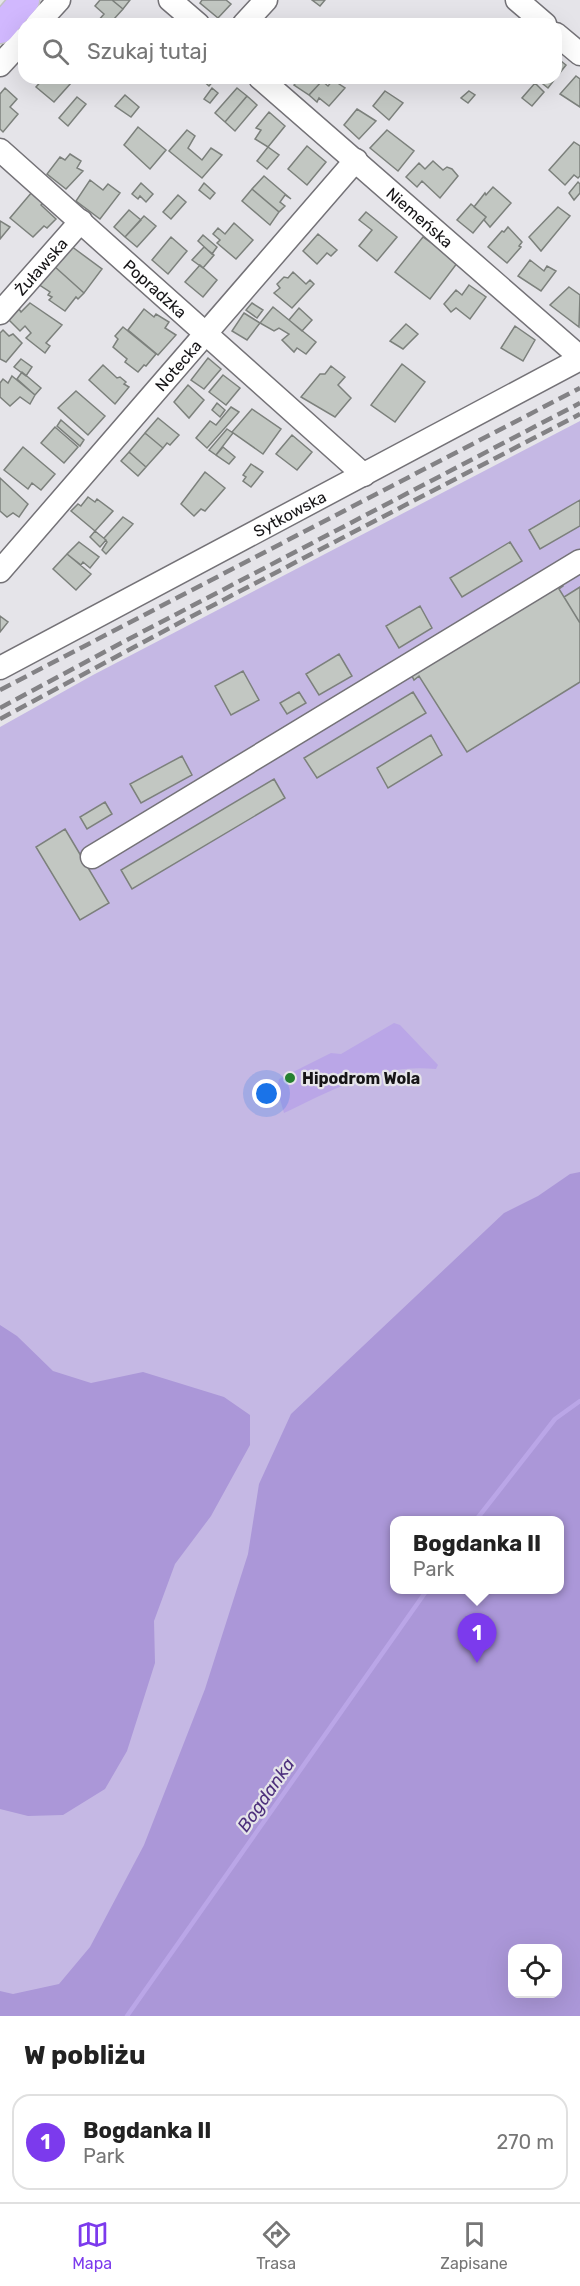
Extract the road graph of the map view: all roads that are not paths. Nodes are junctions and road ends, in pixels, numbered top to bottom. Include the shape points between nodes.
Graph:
1 (25, 0) edge
2 (59, 0) edge
3 (170, 0) edge
4 (266, 0) edge
5 (517, 0) edge
6 (42, 18) edge
7 (191, 18) edge
8 (250, 18) edge
9 (538, 18) edge
10 (0, 29) edge
11 (562, 38) edge
12 (18, 46) edge
13 (580, 54) edge
14 (0, 65) edge
15 (267, 84) edge
16 (0, 150) edge
17 (356, 160) junction
18 (81, 221) junction
19 (0, 312) edge
20 (206, 334) junction
21 (580, 358) edge
22 (364, 475) junction
23 (580, 561) edge
24 (0, 571) edge
25 (0, 668) edge
26 (92, 857) dead end

1 - 10 main road
2 - 6 street
3 - 7 street
4 - 8 street
5 - 9 street
11 - 13 street
12 - 14 street
15 - 17 street, Niemeńska
16 - 18 street, Popradzka
17 - 20 street, Notecka
17 - 21 street, Niemeńska
18 - 19 street, Żuławska
18 - 20 street, Popradzka
20 - 22 street, Popradzka
20 - 24 street, Notecka
21 - 22 street, Sytkowska
22 - 25 street, Sytkowska
23 - 26 street

